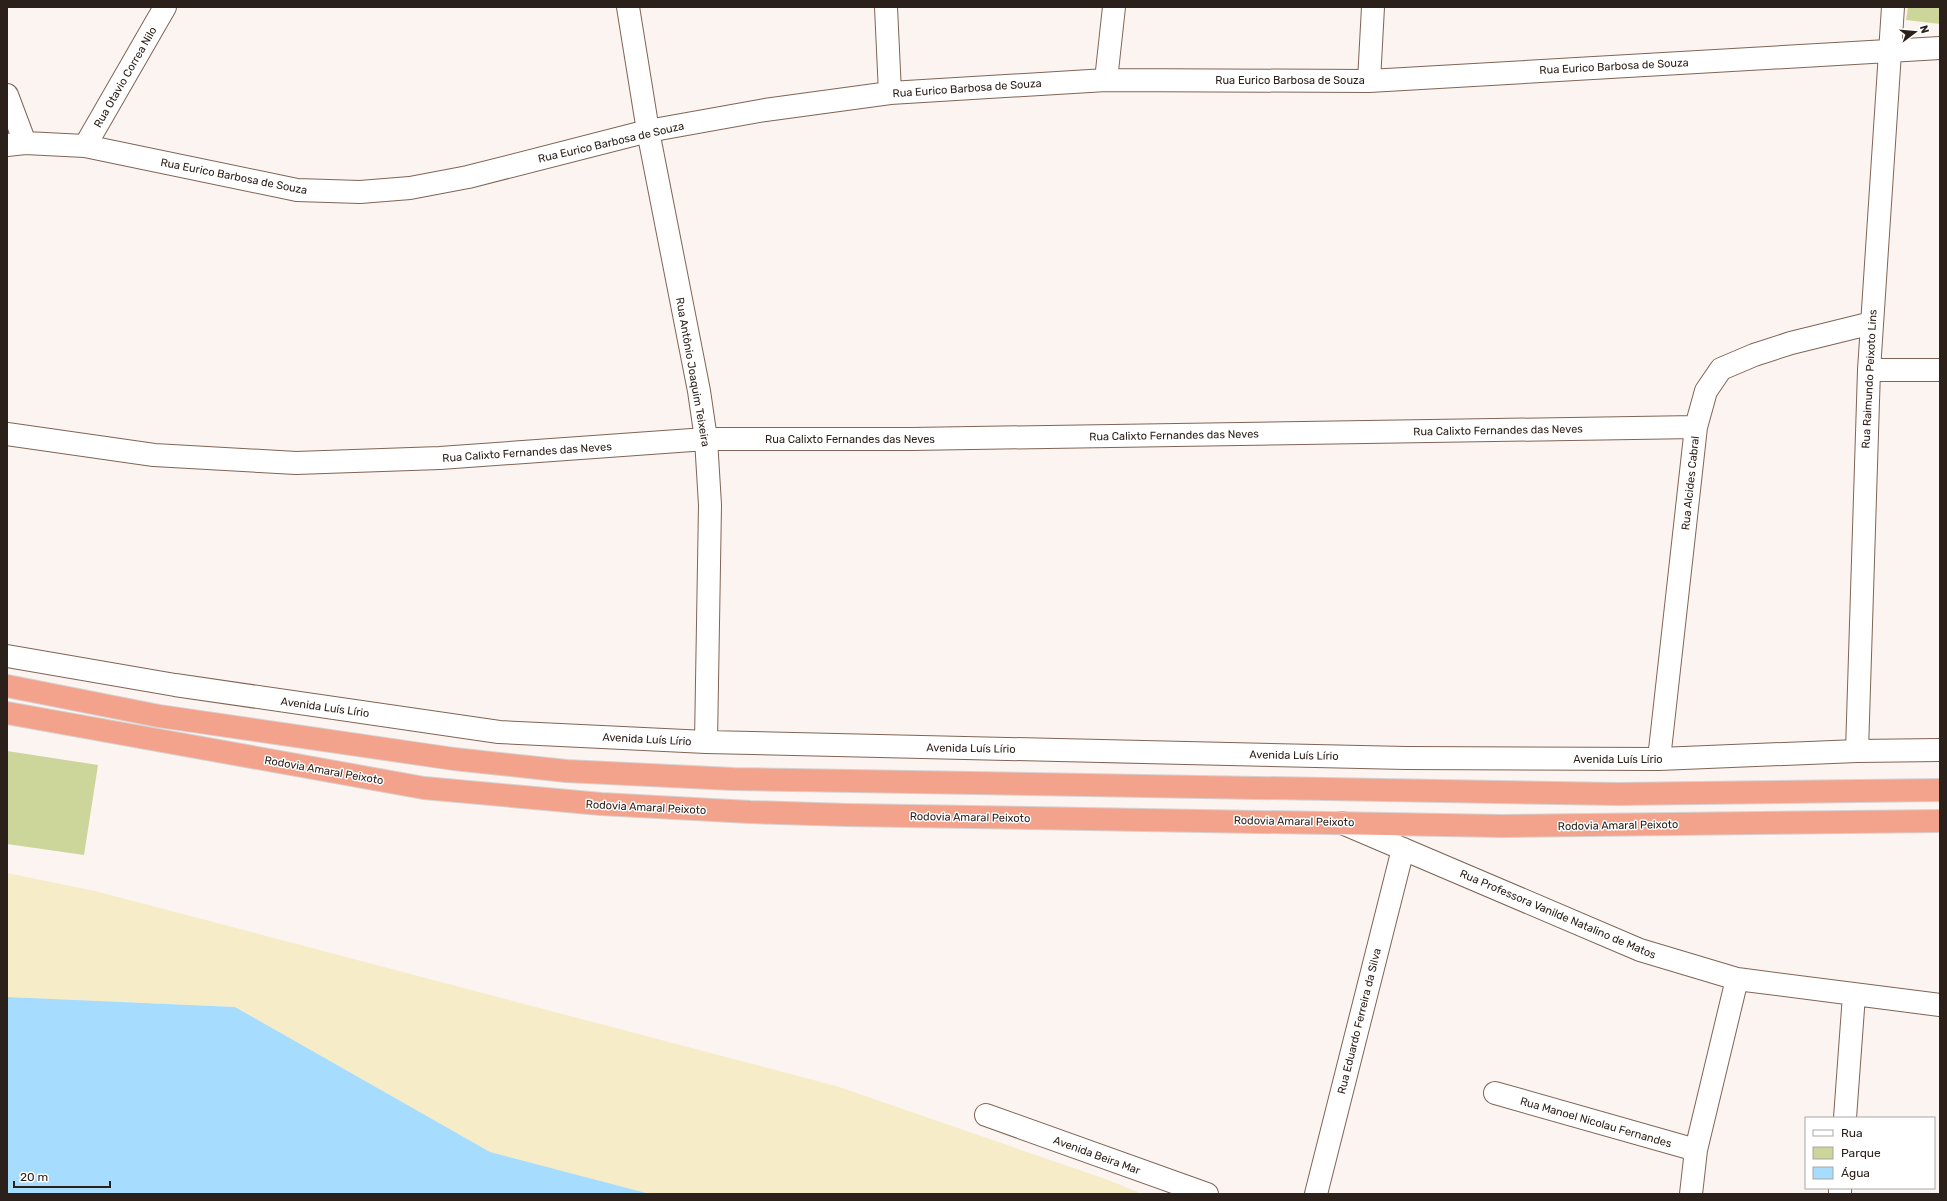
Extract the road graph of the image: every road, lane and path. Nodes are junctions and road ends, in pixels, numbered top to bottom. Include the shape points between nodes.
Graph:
1 (165, 7) edge
2 (628, 7) edge
3 (886, 7) edge
4 (1114, 7) edge
5 (1373, 7) edge
6 (1893, 7) edge
7 (1940, 48) edge
8 (1890, 50) junction
9 (1106, 80) junction
10 (1369, 81) junction
11 (890, 93) junction
12 (7, 95) edge
13 (648, 131) junction
14 (16, 144) edge
15 (85, 146) junction
16 (1872, 322) junction
17 (1869, 370) junction
18 (1940, 370) edge
19 (1696, 427) junction
20 (7, 434) edge
21 (706, 439) junction
22 (7, 656) edge
23 (7, 686) edge
24 (7, 713) edge
25 (706, 742) junction
26 (1940, 750) edge
27 (1857, 751) junction
28 (1659, 759) junction
29 (1940, 790) edge
30 (1940, 821) edge
31 (1339, 822) junction
32 (1402, 848) junction
33 (1737, 978) junction
34 (1854, 995) junction
35 (1940, 1005) edge
36 (1495, 1093) dead end
37 (986, 1115) dead end
38 (1845, 1117) edge
39 (1696, 1150) junction
40 (1207, 1194) edge
41 (1316, 1194) edge
42 (1690, 1194) edge

1 - 15 street, Rua Otavio Correa Nilo
2 - 13 street, Rua Antônio Joaquim Teixeira
3 - 11 street
4 - 9 street
5 - 10 street
6 - 8 street, Rua Raimundo Peixoto Lins
7 - 8 street, Rua Eurico Barbosa de Souza
8 - 10 street, Rua Eurico Barbosa de Souza
8 - 16 street, Rua Raimundo Peixoto Lins
9 - 10 street, Rua Eurico Barbosa de Souza
9 - 11 street, Rua Eurico Barbosa de Souza
11 - 13 street, Rua Eurico Barbosa de Souza via 765,110
12 - 14 street
13 - 15 street, Rua Eurico Barbosa de Souza via 468,177 410,188 360,192 297,190
13 - 21 street, Rua Antônio Joaquim Teixeira via 699,391
14 - 15 street, Rua Eurico Barbosa de Souza
16 - 17 street, Rua Raimundo Peixoto Lins
16 - 19 street, Rua Alcides Cabral via 1790,343 1721,369 1706,391
17 - 18 street
17 - 27 street, Rua Raimundo Peixoto Lins
19 - 21 street, Rua Calixto Fernandes das Neves via 911,439
19 - 28 street, Rua Alcides Cabral
20 - 21 street, Rua Calixto Fernandes das Neves via 154,455 296,464 440,458
21 - 25 street, Rua Antônio Joaquim Teixeira via 710,505
22 - 25 street, Avenida Luís Lírio via 183,686 499,732
23 - 29 highway via 159,716 454,759 566,771 741,779 1610,794
24 - 31 highway, Rodovia Amaral Peixoto via 424,788 506,797 750,812
25 - 28 street, Avenida Luís Lírio via 1406,758
26 - 27 street, Avenida Luís Lírio
27 - 28 street, Avenida Luís Lírio
30 - 31 highway, Rodovia Amaral Peixoto via 1502,826
31 - 32 street, Rua Professora Vanilde Natalino de Matos
32 - 33 street, Rua Professora Vanilde Natalino de Matos via 1640,950
32 - 41 street, Rua Eduardo Ferreira da Silva
33 - 34 street, Rua Professora Vanilde Natalino de Matos
33 - 39 street
34 - 35 street, Rua Professora Vanilde Natalino de Matos
34 - 38 street
36 - 39 street, Rua Manoel Nicolau Fernandes
37 - 40 street, Avenida Beira Mar
39 - 42 street

